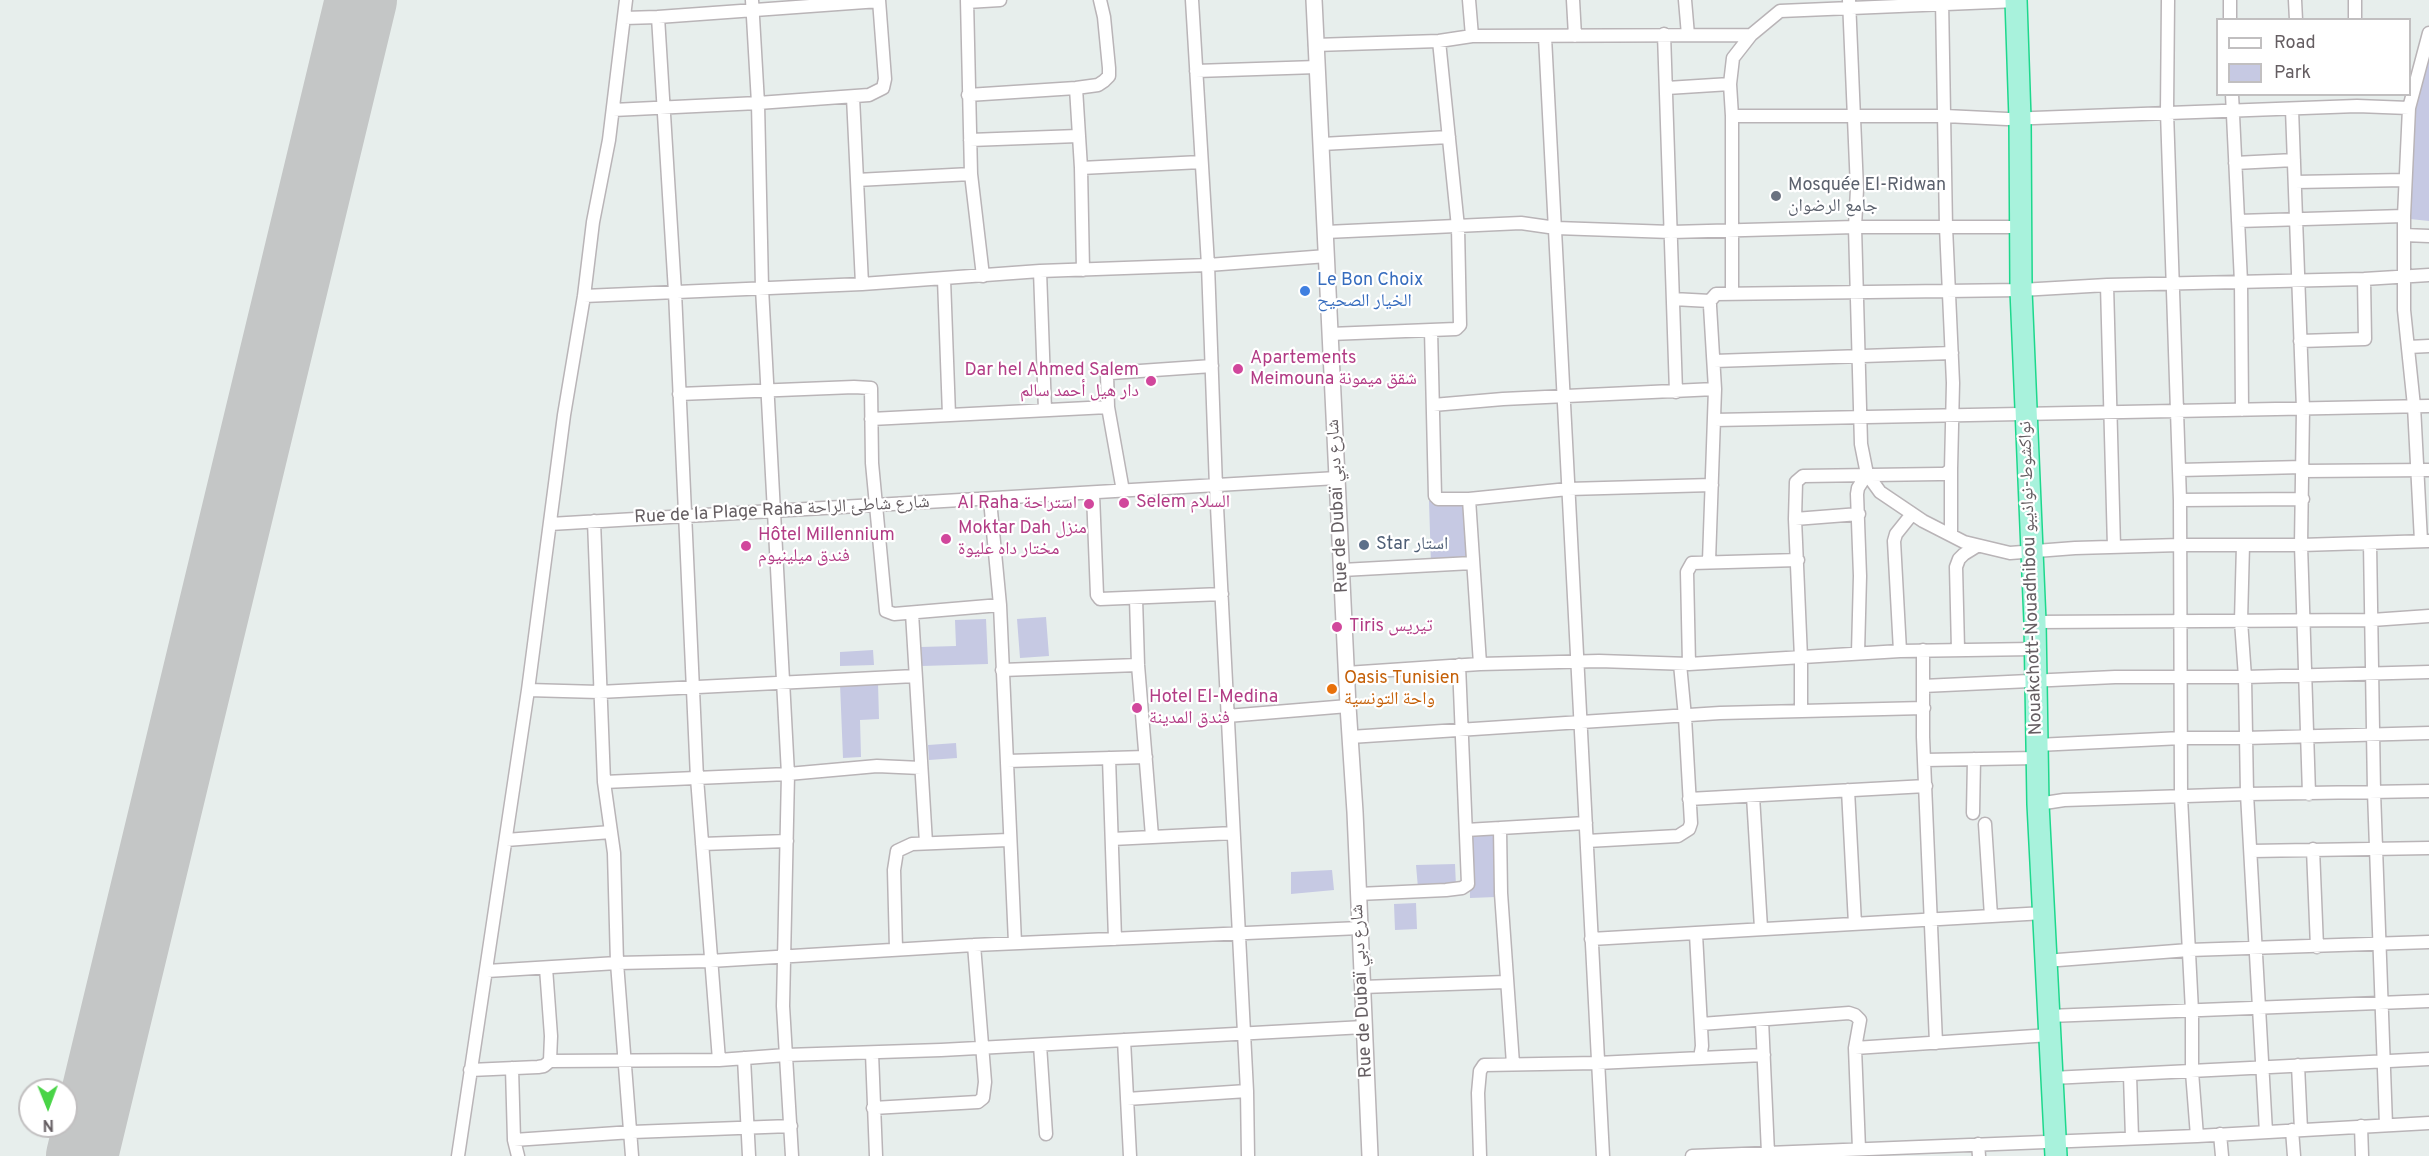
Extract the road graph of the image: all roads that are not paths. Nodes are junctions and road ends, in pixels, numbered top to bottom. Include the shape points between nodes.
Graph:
1 (626, 0) edge
2 (879, 0) edge
3 (1000, 0) edge
4 (1100, 0) edge
5 (1192, 0) edge
6 (1314, 0) edge
7 (1469, 0) edge
8 (1573, 0) edge
9 (1684, 0) edge
10 (2168, 0) edge
11 (2230, 0) edge
12 (2295, 0) edge
13 (2355, 0) edge
14 (967, 1) edge
15 (2017, 1) edge
16 (1942, 2) edge
17 (1849, 4) edge
18 (753, 5) edge
19 (658, 17) junction
20 (624, 18) junction
21 (2230, 18) edge
22 (2296, 18) edge
23 (2355, 18) edge
24 (2429, 33) edge
25 (1664, 34) junction
26 (1688, 35) junction
27 (1751, 35) junction
28 (1473, 36) junction
29 (1575, 36) junction
30 (1545, 37) junction
31 (1439, 41) junction
32 (1315, 45) junction
33 (1317, 67) junction
34 (1196, 71) junction
35 (1730, 84) junction
36 (1076, 88) junction
37 (1667, 88) junction
38 (968, 95) junction
39 (2232, 96) edge
40 (2298, 96) edge
41 (853, 97) junction
42 (2357, 100) edge
43 (758, 103) junction
44 (663, 108) junction
45 (2409, 108) junction
46 (2295, 109) junction
47 (613, 110) junction
48 (2233, 110) junction
49 (2167, 112) junction
50 (1732, 116) junction
51 (1945, 116) junction
52 (1853, 117) junction
53 (2020, 119) junction
54 (1078, 136) junction
55 (1449, 137) junction
56 (970, 140) junction
57 (1322, 144) junction
58 (2294, 160) junction
59 (1201, 162) junction
60 (2235, 163) junction
61 (1081, 168) junction
62 (971, 174) junction
63 (857, 180) junction
64 (2405, 180) junction
65 (2295, 182) junction
66 (2404, 216) junction
67 (2238, 221) junction
68 (2296, 221) junction
69 (1458, 227) junction
70 (1855, 227) junction
71 (1946, 227) junction
72 (2022, 227) junction
73 (1556, 228) junction
74 (1731, 230) junction
75 (1326, 232) junction
76 (1671, 232) junction
77 (2404, 235) junction
78 (2429, 236) edge
79 (1327, 256) junction
80 (1208, 265) junction
81 (1083, 270) junction
82 (1040, 272) junction
83 (2429, 275) edge
84 (983, 276) junction
85 (2404, 277) junction
86 (944, 279) junction
87 (2364, 279) junction
88 (2298, 281) junction
89 (2241, 282) junction
90 (862, 284) junction
91 (2173, 284) junction
92 (2107, 285) junction
93 (762, 288) junction
94 (1950, 290) junction
95 (2021, 290) junction
96 (675, 292) junction
97 (1857, 292) junction
98 (1732, 293) junction
99 (584, 296) junction
100 (1673, 299) junction
101 (1710, 301) junction
102 (1431, 330) junction
103 (1330, 334) junction
104 (2300, 341) junction
105 (2429, 346) edge
106 (2408, 347) junction
107 (1952, 353) junction
108 (1857, 355) junction
109 (1714, 361) junction
110 (1212, 366) junction
111 (1715, 389) junction
112 (767, 390) junction
113 (1676, 392) junction
114 (679, 394) junction
115 (1565, 397) junction
116 (1433, 405) junction
117 (2414, 406) junction
118 (2429, 406) edge
119 (1108, 407) junction
120 (2303, 409) junction
121 (1045, 410) junction
122 (2242, 410) junction
123 (2109, 411) junction
124 (2177, 411) junction
125 (2026, 413) junction
126 (949, 415) junction
127 (1953, 417) junction
128 (1860, 418) junction
129 (871, 419) junction
130 (1714, 420) junction
131 (1951, 469) junction
132 (2303, 469) junction
133 (2179, 470) junction
134 (2423, 470) edge
135 (1867, 474) junction
136 (1337, 478) junction
137 (1712, 485) junction
138 (1216, 487) junction
139 (1569, 489) junction
140 (1123, 491) junction
141 (1094, 494) junction
142 (1469, 499) junction
143 (2303, 499) junction
144 (990, 500) junction
145 (2180, 500) junction
146 (876, 507) junction
147 (776, 511) junction
148 (1858, 514) junction
149 (1912, 514) junction
150 (684, 515) junction
151 (1795, 519) junction
152 (594, 521) junction
153 (550, 524) junction
154 (1951, 535) junction
155 (2425, 541) edge
156 (2370, 543) junction
157 (2180, 544) junction
158 (2243, 545) junction
159 (2301, 545) junction
160 (1977, 546) junction
161 (2114, 547) junction
162 (2032, 551) junction
163 (1798, 560) junction
164 (1709, 561) junction
165 (1472, 563) junction
166 (1342, 570) junction
167 (1222, 594) junction
168 (1136, 598) junction
169 (999, 606) junction
170 (912, 612) junction
171 (2429, 616) edge
172 (2303, 620) junction
173 (2372, 620) junction
174 (2241, 621) junction
175 (2035, 622) junction
176 (2179, 622) junction
177 (2034, 649) junction
178 (1923, 650) junction
179 (1958, 650) junction
180 (1900, 651) junction
181 (1858, 653) junction
182 (1801, 658) junction
183 (1578, 662) junction
184 (1480, 663) junction
185 (1685, 664) junction
186 (1138, 665) junction
187 (1459, 665) junction
188 (1002, 670) junction
189 (2429, 672) edge
190 (1346, 673) junction
191 (2372, 673) junction
192 (2305, 674) junction
193 (915, 676) junction
194 (2245, 677) junction
195 (2179, 678) junction
196 (2036, 681) junction
197 (785, 683) junction
198 (1923, 686) junction
199 (693, 687) junction
200 (528, 690) junction
201 (599, 692) junction
202 (1348, 706) junction
203 (1924, 708) junction
204 (1801, 711) junction
205 (1227, 716) junction
206 (1685, 717) junction
207 (1579, 722) junction
208 (1460, 730) junction
209 (2429, 733) edge
210 (2373, 735) junction
211 (2308, 736) junction
212 (1350, 737) junction
213 (2182, 738) junction
214 (2245, 738) junction
215 (2037, 751) junction
216 (1146, 757) junction
217 (1109, 758) junction
218 (1974, 759) junction
219 (1924, 760) junction
220 (1007, 761) junction
221 (921, 768) junction
222 (788, 774) junction
223 (697, 778) junction
224 (604, 782) junction
225 (1926, 786) junction
226 (1848, 790) junction
227 (2429, 791) edge
228 (2374, 792) junction
229 (2247, 794) junction
230 (2309, 794) junction
231 (1753, 796) junction
232 (2181, 797) junction
233 (1689, 799) junction
234 (2038, 804) junction
235 (1973, 813) dead end
236 (1586, 823) junction
237 (1985, 824) dead end
238 (1500, 828) junction
239 (1466, 831) junction
240 (611, 832) junction
241 (1233, 833) junction
242 (1152, 836) junction
243 (1112, 839) junction
244 (506, 840) junction
245 (1008, 840) junction
246 (787, 841) junction
247 (1587, 841) junction
248 (926, 843) junction
249 (702, 844) junction
250 (2377, 848) junction
251 (2429, 848) edge
252 (2313, 849) junction
253 (2251, 851) junction
254 (1358, 894) junction
255 (2044, 913) junction
256 (1991, 916) junction
257 (1932, 919) junction
258 (1855, 924) junction
259 (1360, 927) junction
260 (1761, 928) junction
261 (1238, 933) junction
262 (1696, 934) junction
263 (1115, 939) junction
264 (1591, 939) junction
265 (2429, 942) edge
266 (1015, 943) junction
267 (2380, 944) junction
268 (974, 945) junction
269 (2317, 946) junction
270 (2256, 948) junction
271 (896, 949) junction
272 (2189, 950) junction
273 (784, 955) junction
274 (710, 961) junction
275 (2045, 961) junction
276 (616, 963) junction
277 (546, 968) junction
278 (487, 971) junction
279 (1506, 982) junction
280 (1362, 987) junction
281 (2429, 1001) edge
282 (2383, 1003) junction
283 (2259, 1008) junction
284 (2192, 1011) junction
285 (1762, 1020) junction
286 (1701, 1024) junction
287 (2050, 1026) junction
288 (1364, 1027) junction
289 (1244, 1032) junction
290 (1124, 1040) junction
291 (1936, 1043) junction
292 (1040, 1045) junction
293 (981, 1048) junction
294 (1855, 1048) junction
295 (872, 1053) junction
296 (786, 1054) junction
297 (1764, 1055) junction
298 (744, 1058) junction
299 (1700, 1058) junction
300 (2429, 1059) edge
301 (719, 1060) junction
302 (550, 1061) junction
303 (625, 1061) junction
304 (2384, 1061) junction
305 (1596, 1063) junction
306 (1513, 1064) junction
307 (2298, 1065) junction
308 (512, 1068) junction
309 (2264, 1068) junction
310 (470, 1070) junction
311 (2192, 1072) junction
312 (2130, 1075) junction
313 (2052, 1078) junction
314 (1247, 1091) junction
315 (1127, 1099) junction
316 (873, 1108) junction
317 (2429, 1123) edge
318 (2386, 1125) junction
319 (791, 1126) junction
320 (2361, 1126) junction
321 (748, 1127) junction
322 (2297, 1130) junction
323 (632, 1132) junction
324 (2266, 1132) junction
325 (1046, 1134) dead end
326 (2220, 1134) junction
327 (2198, 1136) junction
328 (2133, 1138) junction
329 (514, 1140) junction
330 (2055, 1148) edge
331 (1859, 1149) junction
332 (1978, 1150) edge
333 (1768, 1153) junction
334 (1828, 1153) edge
335 (458, 1156) edge
336 (518, 1156) edge
337 (632, 1156) edge
338 (749, 1156) edge
339 (792, 1156) edge
340 (876, 1156) edge
341 (1130, 1156) edge
342 (1248, 1156) edge
343 (1370, 1156) edge
344 (1479, 1156) edge
345 (1603, 1156) edge
346 (1692, 1156) edge
347 (2222, 1156) edge
348 (2294, 1156) edge
349 (2362, 1156) edge

1 - 20 street
2 - 18 street
2 - 41 street via 886,63 883,88
3 - 14 street
4 - 36 street via 1108,76 1098,85
5 - 34 street
6 - 32 street, Rue de Dubaï شارع دبي
7 - 28 street
8 - 29 street
9 - 26 street
10 - 49 street
11 - 21 street
12 - 22 street
13 - 23 street
14 - 38 street
15 - 16 street
15 - 53 highway, Nouakchott-Nouadhibou نواكشوط-نواذيبو
16 - 17 street
16 - 51 street
17 - 27 street via 1780,11
17 - 52 street
18 - 19 street
18 - 43 street
19 - 20 street
19 - 44 street
20 - 47 street
24 - 45 street
25 - 26 street
25 - 29 street
25 - 37 street
26 - 27 street
27 - 35 street via 1733,58
28 - 30 street
28 - 31 street
29 - 30 street
30 - 73 street
31 - 32 street
31 - 55 street
32 - 33 street, Rue de Dubaï شارع دبي
33 - 34 street
33 - 57 street, Rue de Dubaï شارع دبي
34 - 59 street
35 - 37 street
35 - 50 street
36 - 38 street
36 - 54 street
37 - 76 street
38 - 56 street
39 - 48 street
40 - 46 street
41 - 43 street
41 - 63 street
42 - 45 street
42 - 46 street
43 - 44 street
43 - 93 street
44 - 47 street
44 - 96 street
45 - 64 street
46 - 48 street
46 - 58 street
47 - 99 street
48 - 49 street
48 - 60 street
49 - 53 street
49 - 91 street
50 - 52 street
50 - 74 street
51 - 52 street
51 - 53 street
51 - 71 street
52 - 70 street
53 - 72 highway, Nouakchott-Nouadhibou نواكشوط-نواذيبو
54 - 56 street
54 - 61 street
55 - 57 street
55 - 69 street
56 - 62 street
57 - 75 street, Rue de Dubaï شارع دبي
58 - 60 street
58 - 65 street
59 - 61 street
59 - 80 street
60 - 67 street
61 - 81 street
62 - 63 street
62 - 84 street
63 - 90 street
64 - 65 street
64 - 66 street
65 - 68 street
66 - 68 street
66 - 77 street
67 - 68 street
67 - 89 street
68 - 88 street
69 - 73 street via 1521,223
69 - 75 street
69 - 102 street via 1461,322 1456,329
70 - 71 street
70 - 74 street
70 - 97 street
71 - 72 street
71 - 94 street
72 - 95 highway, Nouakchott-Nouadhibou نواكشوط-نواذيبو
73 - 76 street
73 - 115 street
74 - 76 street
74 - 98 street
75 - 79 street, Rue de Dubaï شارع دبي
76 - 100 street
77 - 78 street
77 - 85 street
79 - 80 street
79 - 103 street, Rue de Dubaï شارع دبي
80 - 81 street
80 - 110 street
81 - 82 street
82 - 84 street
82 - 121 street
83 - 85 street
84 - 86 street
85 - 87 street
85 - 106 street
86 - 90 street
86 - 126 street
87 - 88 street
87 - 104 street via 2365,339
88 - 89 street
88 - 104 street
89 - 91 street
89 - 122 street
90 - 93 street
91 - 92 street
91 - 124 street
92 - 95 street
92 - 123 street
93 - 96 street
93 - 112 street
94 - 95 street
94 - 97 street
94 - 107 street
95 - 125 highway, Nouakchott-Nouadhibou نواكشوط-نواذيبو
96 - 99 street
96 - 114 street
97 - 98 street
97 - 108 street
98 - 101 street via 1716,294
99 - 153 street
100 - 101 street
100 - 113 street
101 - 109 street
102 - 103 street
102 - 116 street
103 - 136 street, Rue de Dubaï شارع دبي
104 - 120 street
105 - 106 street
106 - 117 street
107 - 108 street
107 - 127 street
108 - 109 street
108 - 128 street
109 - 111 street
110 - 119 street via 1111,373 1106,379
110 - 138 street
111 - 113 street
111 - 130 street
112 - 114 street
112 - 129 street via 871,388
112 - 147 street
113 - 115 street
114 - 150 street
115 - 116 street
115 - 139 street
116 - 142 street via 1435,496 1440,500
117 - 118 street
117 - 120 street
117 - 134 street
119 - 121 street
119 - 140 street
120 - 122 street
120 - 132 street
121 - 126 street
122 - 124 street
123 - 124 street
123 - 125 street
123 - 161 street
124 - 133 street
125 - 127 street
125 - 162 highway, Nouakchott-Nouadhibou نواكشوط-نواذيبو
126 - 129 street
127 - 128 street
127 - 131 street
128 - 130 street
128 - 135 street
129 - 146 street
130 - 137 street
131 - 135 street via 1945,474
131 - 154 street
132 - 133 street
132 - 134 street
132 - 143 street
133 - 145 street
134 - 155 street
135 - 148 street via 1858,488
135 - 149 street via 1880,492
135 - 151 street via 1803,476 1796,482
136 - 138 street, Rue de la Plage Raha شارع شاطئ الراحة
136 - 166 street, Rue de Dubaï شارع دبي
137 - 139 street
137 - 164 street
138 - 140 street, Rue de la Plage Raha شارع شاطئ الراحة
138 - 167 street
139 - 142 street
139 - 183 street
140 - 141 street, Rue de la Plage Raha شارع شاطئ الراحة
141 - 144 street, Rue de la Plage Raha شارع شاطئ الراحة
141 - 168 street via 1097,595 1105,600
142 - 165 street
143 - 145 street
143 - 159 street
144 - 146 street, Rue de la Plage Raha شارع شاطئ الراحة
144 - 169 street
145 - 157 street
146 - 147 street, Rue de la Plage Raha شارع شاطئ الراحة
146 - 170 street via 886,611
147 - 150 street, Rue de la Plage Raha شارع شاطئ الراحة
147 - 197 street
148 - 151 street
148 - 181 street
149 - 154 street
149 - 180 street via 1894,541
150 - 152 street, Rue de la Plage Raha شارع شاطئ الراحة
150 - 199 street
151 - 163 street
152 - 153 street, Rue de la Plage Raha شارع شاطئ الراحة
152 - 201 street
153 - 200 street
154 - 160 street
155 - 156 street
156 - 159 street
156 - 173 street
157 - 158 street
157 - 161 street
157 - 176 street
158 - 159 street
158 - 174 street
159 - 172 street
160 - 162 street via 2000,552
160 - 179 street via 1964,554 1956,567
161 - 162 street
162 - 175 highway, Nouakchott-Nouadhibou نواكشوط-نواذيبو
163 - 164 street
163 - 182 street
164 - 185 street via 1692,562 1687,572
165 - 166 street
165 - 184 street
166 - 190 street, Rue de Dubaï شارع دبي
167 - 168 street
167 - 205 street
168 - 186 street
169 - 170 street
169 - 188 street
170 - 193 street
171 - 173 street
172 - 173 street
172 - 174 street
172 - 192 street
173 - 191 street
174 - 176 street
174 - 194 street
175 - 176 street
175 - 177 highway, Nouakchott-Nouadhibou نواكشوط-نواذيبو
176 - 195 street
177 - 179 street
177 - 196 highway, Nouakchott-Nouadhibou نواكشوط-نواذيبو
178 - 179 street
178 - 180 street
178 - 198 street
180 - 181 street
181 - 182 street
182 - 185 street
182 - 204 street
183 - 184 street
183 - 185 street
183 - 207 street
184 - 187 street
185 - 206 street
186 - 188 street
186 - 216 street
187 - 190 street
187 - 208 street
188 - 220 street
189 - 191 street
190 - 202 street, Rue de Dubaï شارع دبي
191 - 192 street
191 - 210 street
192 - 194 street
192 - 211 street
193 - 197 street
193 - 221 street
194 - 195 street
194 - 214 street
195 - 196 street
195 - 213 street
196 - 198 street
196 - 215 highway, Nouakchott-Nouadhibou نواكشوط-نواذيبو
197 - 199 street
197 - 222 street
198 - 203 street
199 - 201 street
199 - 223 street
200 - 201 street
200 - 244 street
201 - 224 street
202 - 205 street
202 - 212 street, Rue de Dubaï شارع دبي
203 - 204 street
203 - 219 street
204 - 206 street
205 - 241 street
206 - 207 street
206 - 233 street
207 - 208 street
207 - 236 street
208 - 212 street
208 - 239 street
209 - 210 street
210 - 211 street
210 - 228 street
211 - 214 street
211 - 230 street
212 - 254 street, Rue de Dubaï شارع دبي
213 - 214 street
213 - 215 street
213 - 232 street
214 - 229 street
215 - 218 street
215 - 234 highway, Nouakchott-Nouadhibou نواكشوط-نواذيبو
216 - 217 street
216 - 242 street
217 - 220 street
217 - 243 street
218 - 219 street
218 - 235 street
219 - 225 street
220 - 245 street
221 - 222 street via 877,766
221 - 248 street
222 - 223 street
222 - 246 street
223 - 224 street
223 - 249 street
224 - 240 street
225 - 226 street
225 - 257 street
226 - 231 street
226 - 258 street
227 - 228 street
228 - 230 street
228 - 250 street
229 - 230 street
229 - 232 street
229 - 253 street
231 - 233 street
231 - 260 street
232 - 234 street
232 - 272 street
233 - 247 street via 1689,829 1678,836
234 - 255 highway, Nouakchott-Nouadhibou نواكشوط-نواذيبو
236 - 238 street
236 - 247 street
237 - 256 street
238 - 239 street
238 - 279 street
239 - 254 street via 1469,877 1462,888
240 - 244 street
240 - 276 street
241 - 242 street
241 - 261 street
242 - 243 street
243 - 263 street
244 - 278 street
245 - 248 street
245 - 266 street
246 - 249 street
246 - 273 street
247 - 264 street
248 - 271 street via 907,845 897,851
249 - 274 street
250 - 251 street
250 - 252 street
250 - 267 street
252 - 253 street
252 - 269 street
253 - 270 street
254 - 259 street, Rue de Dubaï شارع دبي
255 - 256 street
255 - 275 highway, Nouakchott-Nouadhibou نواكشوط-نواذيبو
256 - 257 street
257 - 258 street
257 - 291 street
258 - 260 street
259 - 261 street
259 - 280 street, Rue de Dubaï شارع دبي
260 - 262 street
261 - 263 street
261 - 289 street
262 - 264 street
262 - 286 street
263 - 266 street
264 - 305 street
265 - 267 street
266 - 268 street
267 - 269 street
267 - 282 street
268 - 271 street
268 - 293 street
269 - 270 street
270 - 272 street
270 - 283 street
271 - 273 street
272 - 275 street
272 - 284 street
273 - 274 street
273 - 296 street
274 - 276 street
274 - 301 street
275 - 287 highway, Nouakchott-Nouadhibou نواكشوط-نواذيبو
276 - 277 street
276 - 303 street
277 - 278 street
277 - 302 street
278 - 310 street
279 - 280 street
279 - 306 street
280 - 288 street, Rue de Dubaï شارع دبي
281 - 282 street
282 - 283 street
282 - 304 street
283 - 284 street
283 - 309 street
284 - 287 street
284 - 311 street
285 - 286 street
285 - 294 street via 1849,1013 1860,1020
285 - 297 street
286 - 299 street
287 - 291 street
287 - 313 highway, Nouakchott-Nouadhibou نواكشوط-نواذيبو
288 - 289 street
288 - 343 street, Rue de Dubaï شارع دبي
289 - 290 street
289 - 314 street
290 - 292 street
290 - 315 street
291 - 294 street
292 - 293 street
292 - 325 street
293 - 295 street
293 - 316 street via 985,1092 978,1102
294 - 331 street
295 - 296 street
295 - 316 street
296 - 298 street
296 - 319 street
297 - 299 street
297 - 333 street
298 - 301 street
298 - 321 street
299 - 305 street
300 - 304 street
301 - 303 street
302 - 303 street
302 - 308 street via 544,1066
303 - 323 street
304 - 307 street
304 - 318 street
305 - 306 street
305 - 345 street
306 - 344 street via 1481,1067
307 - 309 street
307 - 322 street
308 - 310 street
308 - 329 street
309 - 311 street
309 - 324 street
310 - 335 street
311 - 312 street
311 - 327 street
312 - 313 street
312 - 328 street
313 - 330 highway, Nouakchott-Nouadhibou نواكشوط-نواذيبو
314 - 315 street
314 - 342 street
315 - 341 street
316 - 340 street
317 - 318 street
318 - 320 street
319 - 321 street
319 - 339 street
320 - 322 street
320 - 349 street
321 - 323 street
321 - 338 street
322 - 324 street
322 - 348 street
323 - 329 street
323 - 337 street
324 - 326 street
326 - 327 street
326 - 347 street
327 - 328 street
328 - 330 street
329 - 336 street
330 - 332 street
331 - 332 street
331 - 334 street
333 - 334 street
333 - 346 street

